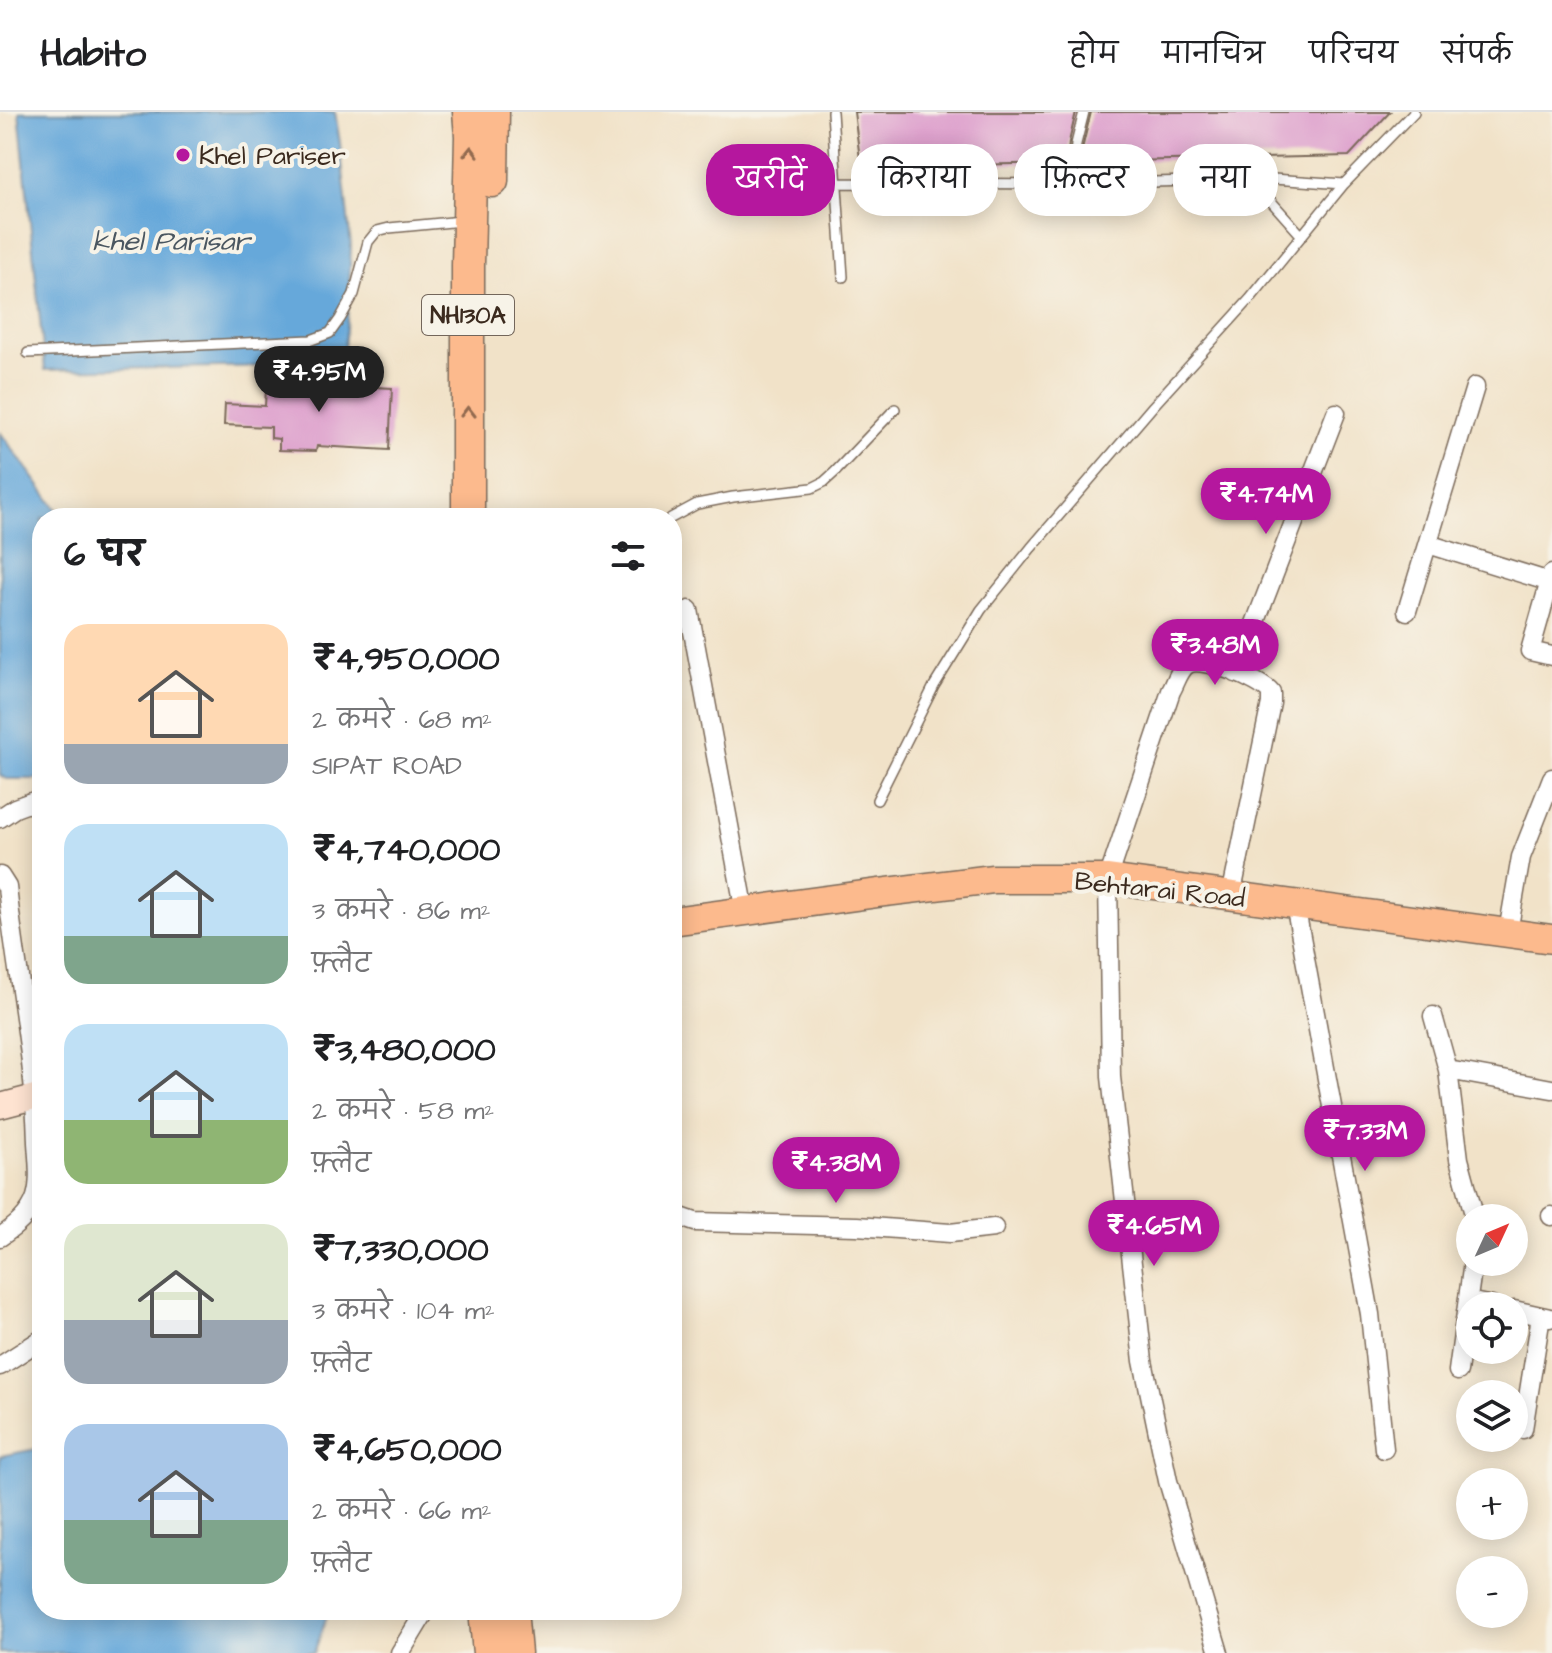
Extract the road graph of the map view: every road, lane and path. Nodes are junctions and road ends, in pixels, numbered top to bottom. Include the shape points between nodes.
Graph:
1 (469, 112) edge
2 (493, 112) edge
3 (832, 112) edge
4 (1084, 112) edge
5 (1414, 112) edge
6 (1076, 144) edge
7 (1278, 179) edge
8 (836, 183) junction
9 (1014, 184) edge
10 (1344, 184) junction
11 (1278, 209) edge
12 (469, 221) junction
13 (1302, 236) junction
14 (843, 277) dead end
15 (28, 353) dead end
16 (1475, 387) dead end
17 (895, 409) dead end
18 (1336, 413) dead end
19 (468, 508) edge
20 (489, 508) edge
21 (682, 512) edge
22 (1428, 544) junction
23 (1551, 578) edge
24 (689, 610) dead end
25 (1407, 611) dead end
26 (1552, 656) edge
27 (1236, 673) junction
28 (1552, 778) edge
29 (877, 800) dead end
30 (32, 802) edge
31 (0, 818) edge
32 (0, 876) edge
33 (1108, 879) junction
34 (1231, 896) junction
35 (1295, 904) junction
36 (745, 912) junction
37 (682, 920) edge
38 (6, 931) edge
39 (1508, 932) junction
40 (1552, 939) edge
41 (1433, 1016) dead end
42 (32, 1061) edge
43 (1448, 1070) junction
44 (1552, 1089) edge
45 (32, 1098) edge
46 (0, 1106) edge
47 (1471, 1204) edge
48 (32, 1205) edge
49 (682, 1219) edge
50 (994, 1228) dead end
51 (0, 1237) edge
52 (1547, 1317) edge
53 (32, 1345) edge
54 (1459, 1364) edge
55 (0, 1366) edge
56 (1458, 1371) dead end
57 (1528, 1406) edge
58 (1384, 1449) dead end
59 (420, 1620) edge
60 (486, 1620) edge
61 (512, 1620) edge
62 (400, 1653) edge
63 (489, 1653) edge
64 (515, 1653) edge
65 (1219, 1653) edge

12 -> 1 highway, NH130A
2 - 20 highway, NH130A
3 - 8 lane
4 - 6 lane
5 - 10 lane
7 - 10 lane
8 - 9 lane
8 - 14 lane
10 - 13 lane
11 - 13 lane
12 - 15 lane via 377,231 368,242 354,294 340,319 330,333 311,340
19 -> 12 highway, NH130A
13 - 29 lane via 981,610 934,686
16 - 22 street
17 - 21 lane via 835,472 812,488 733,497
18 - 27 street
22 - 23 street
22 - 25 street
23 - 26 street via 1530,651
24 - 36 street
27 - 33 street via 1212,663 1189,663 1182,669
27 - 34 street via 1267,689 1271,703
28 - 39 street via 1521,857
30 - 31 street
32 - 38 street via 7,887
33 - 34 main road, Behtarai Road
33 - 36 main road, Behtarai Road via 993,879
33 - 65 street via 1111,1077 1143,1361 1168,1481
34 - 35 main road, Behtarai Road
35 - 39 main road, Behtarai Road
35 - 58 street via 1370,1314
36 - 37 main road, Behtarai Road
38 - 42 street
39 - 40 main road, Behtarai Road
41 - 43 street
43 - 44 street
43 - 47 street via 1459,1159
45 - 46 street
48 - 51 street via 21,1222
49 - 50 street via 950,1233
52 - 57 street
53 - 55 street
54 - 56 street
59 - 62 street
60 - 63 highway
61 - 64 highway

